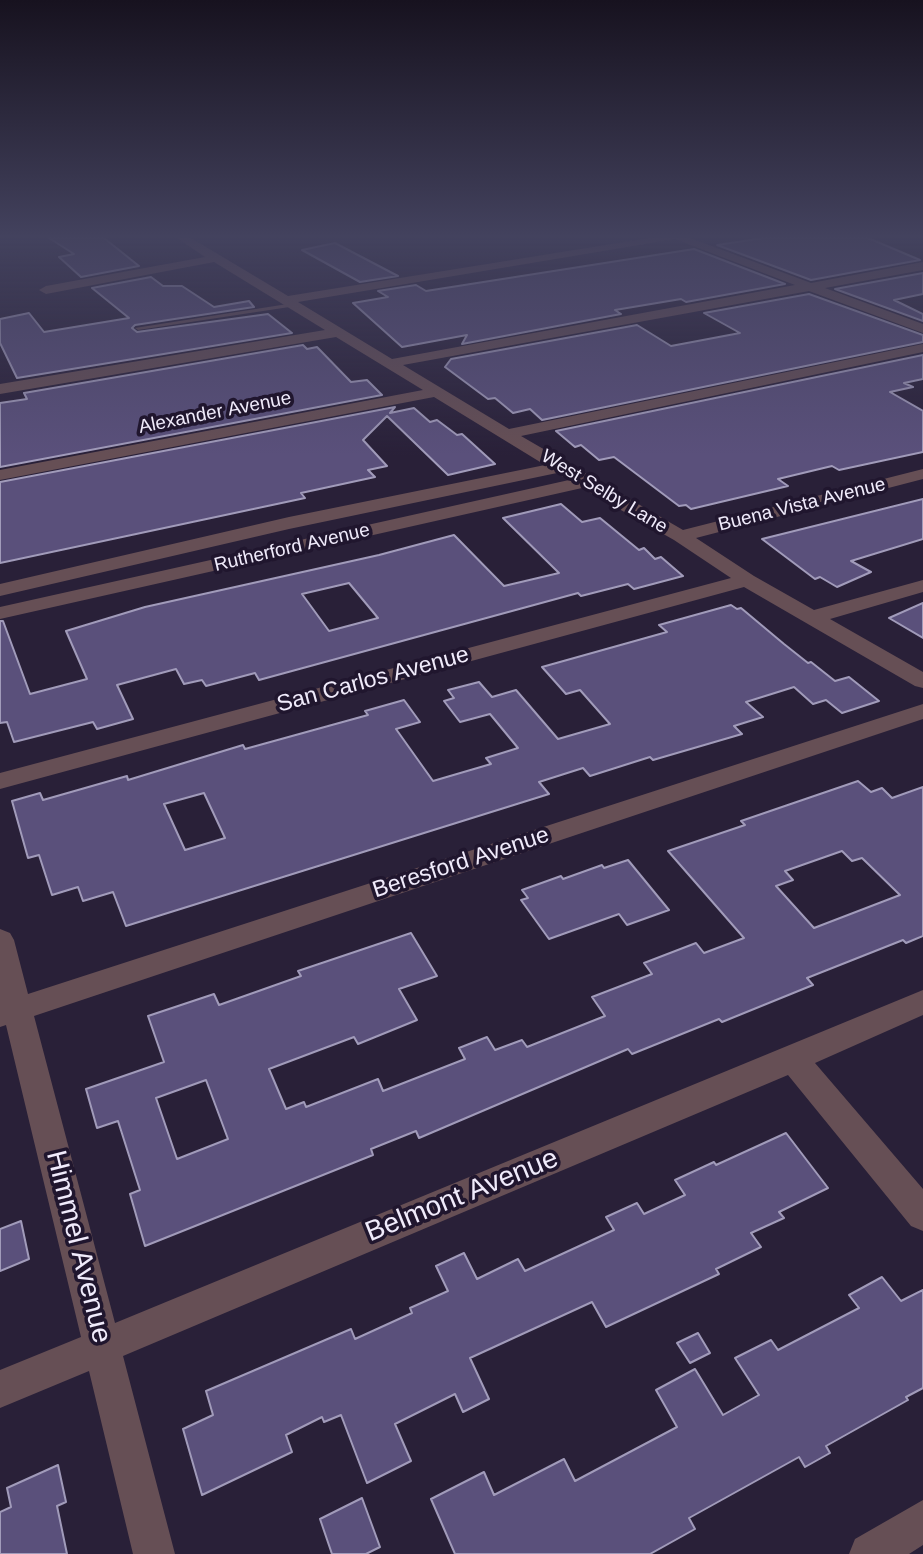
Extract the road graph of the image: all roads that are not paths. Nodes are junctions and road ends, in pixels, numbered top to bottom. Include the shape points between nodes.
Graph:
1 (241, 311) edge
2 (305, 311) edge
3 (677, 311) edge
4 (874, 311) edge
5 (138, 328) dead end
6 (923, 329) edge
7 (339, 331) junction
8 (923, 348) edge
9 (392, 363) junction
10 (0, 389) edge
11 (438, 393) junction
12 (509, 434) junction
13 (560, 467) junction
14 (923, 474) edge
15 (0, 475) edge
16 (584, 482) junction
17 (681, 536) junction
18 (747, 580) junction
19 (923, 586) edge
20 (0, 590) edge
21 (0, 613) edge
22 (813, 617) junction
23 (923, 681) edge
24 (923, 712) edge
25 (0, 781) edge
26 (0, 940) edge
27 (923, 1002) edge
28 (9, 1012) edge
29 (793, 1059) junction
30 (923, 1215) edge
31 (102, 1345) junction
32 (0, 1389) edge
33 (923, 1521) edge
34 (876, 1553) edge
35 (154, 1554) edge

1 - 5 lane
2 - 7 street, West Selby Lane
3 - 9 street
4 - 6 street
7 - 9 street, West Selby Lane
7 - 10 street
8 - 12 street
9 - 11 street, West Selby Lane
11 - 12 street, West Selby Lane
11 - 15 street, Alexander Avenue
12 - 13 street, West Selby Lane
13 - 16 street, West Selby Lane
13 - 20 street, Rutherford Avenue
14 - 17 street, Buena Vista Avenue
16 - 17 street, West Selby Lane
16 - 21 street, Rutherford Avenue
17 - 18 street, West Selby Lane
18 - 22 street, West Selby Lane
18 - 25 street, San Carlos Avenue
19 - 22 street
22 - 23 street, West Selby Lane
24 - 28 street, Beresford Avenue
26 - 28 street, Himmel Avenue
27 - 29 street, Belmont Avenue
28 - 31 street, Himmel Avenue
29 - 30 street
29 - 31 street, Belmont Avenue
31 - 32 street, Belmont Avenue
31 - 35 street, Himmel Avenue
33 - 34 street

